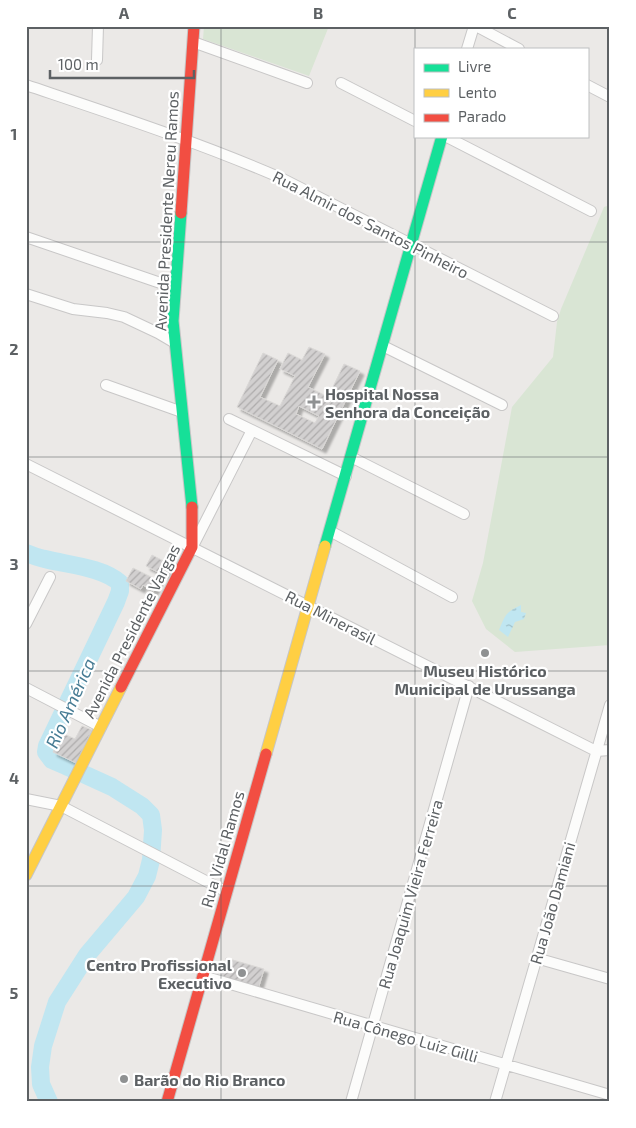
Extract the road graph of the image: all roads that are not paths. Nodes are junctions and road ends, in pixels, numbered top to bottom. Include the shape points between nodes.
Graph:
1 (98, 26) edge
2 (194, 26) edge
3 (475, 26) edge
4 (193, 42) junction
5 (467, 48) edge
6 (517, 48) edge
7 (97, 60) dead end
8 (340, 83) dead end
9 (307, 84) dead end
10 (26, 85) edge
11 (588, 86) edge
12 (610, 97) edge
13 (414, 120) edge
14 (443, 138) edge
15 (448, 138) edge
16 (186, 140) junction
17 (591, 211) dead end
18 (26, 238) edge
19 (412, 244) junction
20 (175, 288) junction
21 (26, 294) edge
22 (552, 316) dead end
23 (175, 343) junction
24 (382, 346) junction
25 (106, 385) dead end
26 (502, 405) dead end
27 (182, 412) junction
28 (230, 419) dead end
29 (252, 430) junction
30 (351, 457) junction
31 (26, 464) edge
32 (346, 476) junction
33 (464, 514) dead end
34 (330, 531) junction
35 (192, 547) junction
36 (50, 577) dead end
37 (452, 598) dead end
38 (309, 606) junction
39 (26, 624) edge
40 (469, 686) junction
41 (26, 688) edge
42 (610, 705) edge
43 (101, 727) junction
44 (610, 750) edge
45 (596, 751) junction
46 (26, 798) edge
47 (61, 806) junction
48 (26, 875) edge
49 (227, 892) junction
50 (536, 958) junction
51 (203, 976) junction
52 (610, 979) edge
53 (373, 1026) junction
54 (505, 1065) junction
55 (610, 1095) edge
56 (168, 1102) edge
57 (352, 1102) edge
58 (494, 1102) edge

1 - 7 street
2 - 4 street, Avenida Presidente Nereu Ramos
3 - 5 street
3 - 6 street
4 - 9 street
4 - 16 street, Avenida Presidente Nereu Ramos
8 - 13 street
10 - 16 street, Rua Almir dos Santos Pinheiro
11 - 12 street
14 - 19 street, Rua Vidal Ramos
15 - 17 street
16 - 19 street, Rua Almir dos Santos Pinheiro via 281,178
16 - 20 street, Avenida Presidente Nereu Ramos
18 - 20 street
19 - 22 street, Rua Almir dos Santos Pinheiro
19 - 24 street, Rua Vidal Ramos
20 - 23 street, Avenida Presidente Nereu Ramos
21 - 23 street via 68,308 124,317
23 - 27 street, Avenida Presidente Nereu Ramos
24 - 26 street
24 - 30 street, Rua Vidal Ramos
25 - 27 street
27 - 35 street, Avenida Presidente Nereu Ramos via 192,512
28 - 29 street
29 - 32 street
29 - 35 street, Avenida Presidente Vargas
30 - 32 street, Rua Vidal Ramos
30 - 33 street
31 - 35 street, Rua Minerasil
32 - 34 street, Rua Vidal Ramos
34 - 37 street
34 - 38 street, Rua Vidal Ramos
35 - 38 street, Rua Minerasil
35 - 43 street, Avenida Presidente Vargas
36 - 39 street
38 - 40 street, Rua Minerasil
38 - 49 street, Rua Vidal Ramos
40 - 45 street, Rua Minerasil
40 - 53 street, Rua Joaquim Vieira Ferreira
41 - 43 street
42 - 45 street, Rua João Damiani
43 - 47 street, Avenida Presidente Vargas
44 - 45 street
45 - 50 street, Rua João Damiani
46 - 47 street
47 - 48 street, Avenida Presidente Vargas
47 - 49 street
49 - 51 street, Rua Vidal Ramos
50 - 52 street
50 - 54 street, Rua João Damiani
51 - 53 street, Rua Cônego Luiz Gilli
51 - 56 street, Rua Vidal Ramos
53 - 54 street, Rua Cônego Luiz Gilli
53 - 57 street, Rua Joaquim Vieira Ferreira
54 - 55 street, Rua Cônego Luiz Gilli
54 - 58 street, Rua João Damiani

